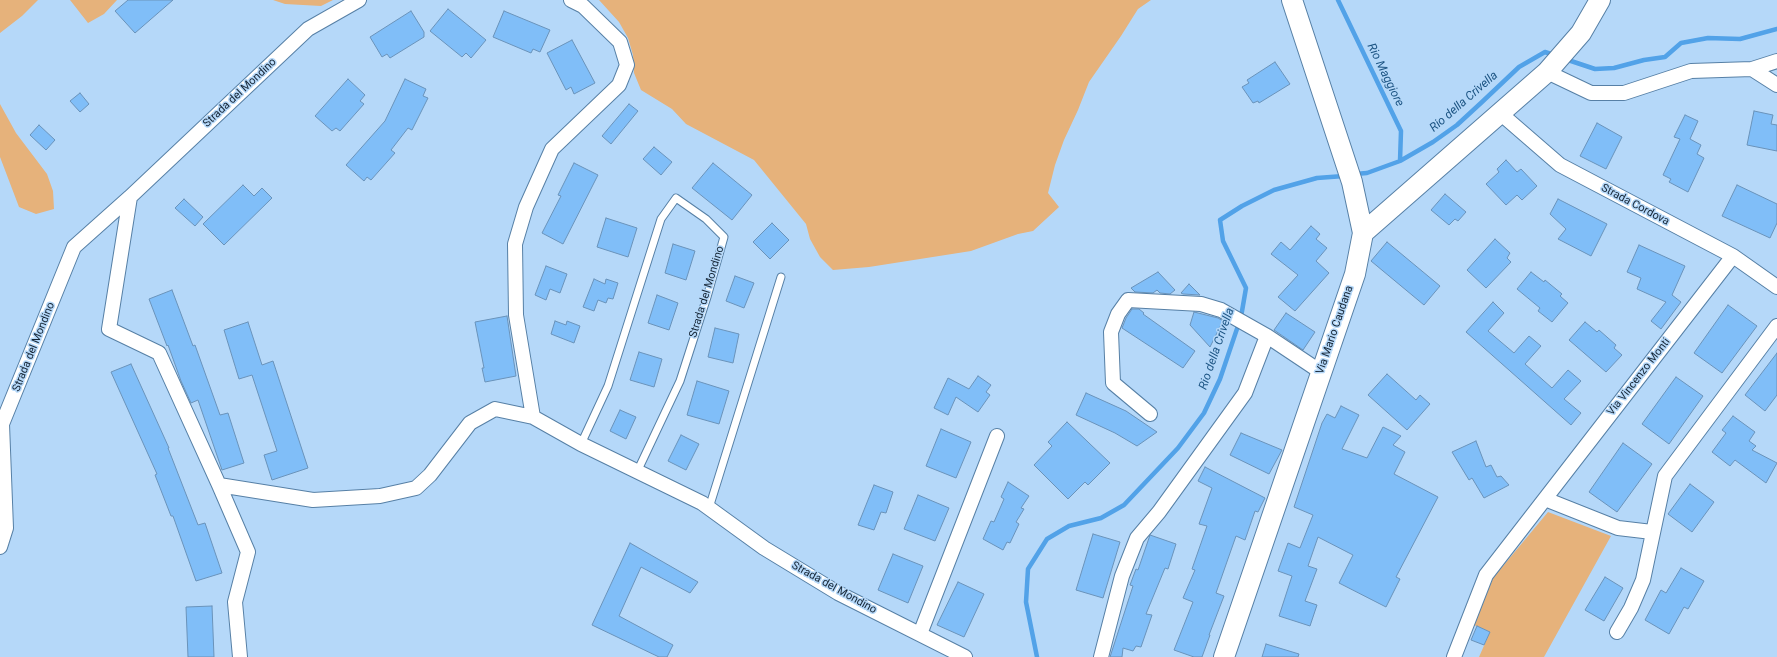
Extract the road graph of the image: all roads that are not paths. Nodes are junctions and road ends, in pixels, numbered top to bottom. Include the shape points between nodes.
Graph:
1 (359, 0) edge
2 (571, 0) edge
3 (1292, 0) edge
4 (1600, 0) edge
5 (1777, 61) edge
6 (1550, 68) junction
7 (1752, 69) junction
8 (1777, 85) edge
9 (1500, 113) junction
10 (130, 197) junction
11 (1363, 233) junction
12 (1733, 256) junction
13 (781, 277) dead end
14 (1777, 287) edge
15 (1777, 326) edge
16 (1268, 336) junction
17 (1321, 372) junction
18 (1150, 414) dead end
19 (533, 417) junction
20 (997, 436) dead end
21 (581, 444) junction
22 (637, 472) junction
23 (220, 485) junction
24 (1545, 498) junction
25 (709, 508) junction
26 (1652, 532) junction
27 (0, 547) edge
28 (1617, 632) dead end
29 (920, 634) junction
30 (240, 657) edge
31 (965, 657) edge
32 (1101, 657) edge
33 (1224, 657) edge
34 (1454, 657) edge

1 - 10 street, Strada del Mondino via 308,29
2 - 19 street via 583,6 620,42 627,66 619,84 552,149 526,207 515,244 516,315
3 - 11 main road, Via Mario Caudana via 1349,174
4 - 6 main road via 1581,33
5 - 7 street
6 - 7 street via 1591,93 1624,93 1691,70
6 - 9 main road
7 - 8 street
9 - 11 main road
9 - 12 street, Strada Cordova via 1560,165
10 - 23 street via 109,329 159,353
10 - 27 street, Strada del Mondino via 74,247 2,424 6,528
11 - 17 main road, Via Mario Caudana via 1354,274
12 - 14 street, Strada Cordova
12 - 24 street, Via Vincenzo Monti
13 - 25 lane
15 - 26 street via 1664,476
16 - 17 street
16 - 18 street via 1221,310 1201,304 1128,300 1118,314 1111,332 1113,383
16 - 32 street via 1245,393 1159,512 1137,538 1122,576
17 - 33 main road, Via Mario Caudana
19 - 21 street, Strada del Mondino
19 - 23 street, Strada del Mondino via 494,409 470,423 430,475 416,488 380,496 313,500
20 - 29 street
21 - 22 street, Strada del Mondino
21 - 22 lane, Strada del Mondino via 608,386 661,219 676,198 706,219 724,237 680,381
22 - 25 street, Strada del Mondino
23 - 30 street via 248,552 236,602
24 - 26 street via 1618,528
24 - 34 street, Via Vincenzo Monti via 1486,575
25 - 29 street, Strada del Mondino via 764,548 838,593
26 - 28 street via 1643,580
29 - 31 street, Strada del Mondino

